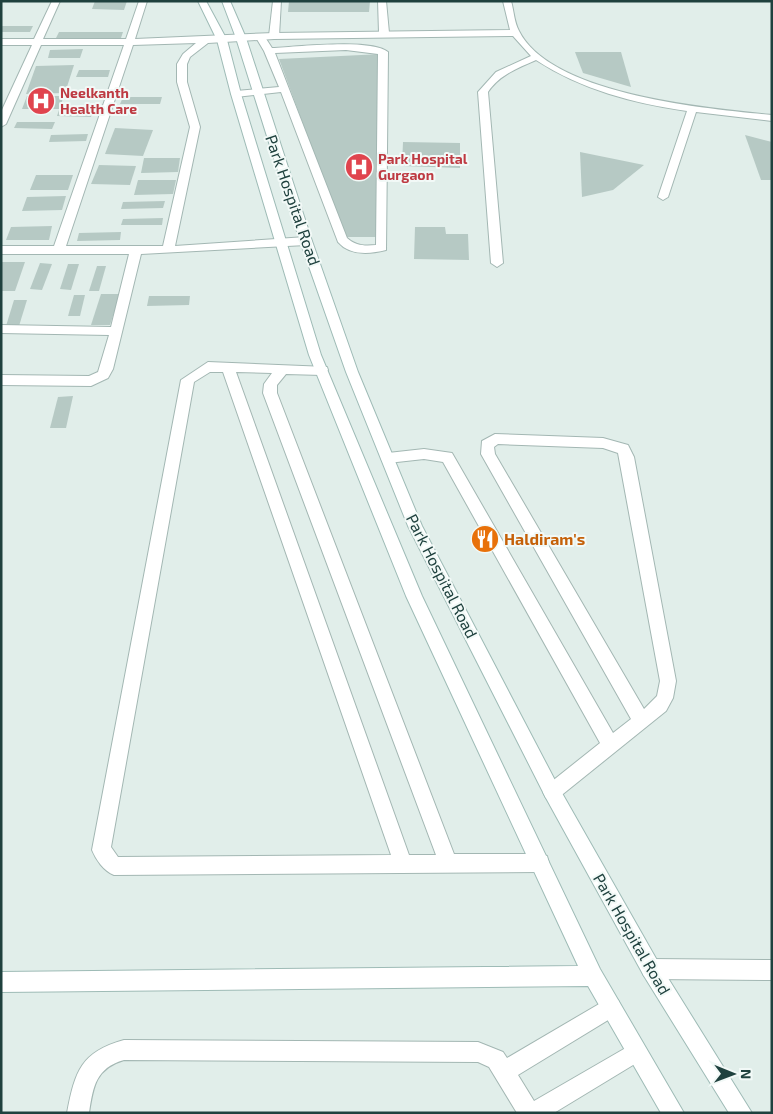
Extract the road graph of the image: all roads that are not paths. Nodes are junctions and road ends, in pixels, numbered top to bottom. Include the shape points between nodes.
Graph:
1 (56, 1) edge
2 (144, 1) edge
3 (202, 1) edge
4 (226, 1) edge
5 (277, 1) edge
6 (382, 1) edge
7 (507, 1) edge
8 (384, 33) junction
9 (515, 33) junction
10 (260, 36) junction
11 (274, 36) junction
12 (241, 38) junction
13 (222, 40) junction
14 (205, 41) junction
15 (1, 42) edge
16 (38, 43) junction
17 (129, 43) junction
18 (269, 51) junction
19 (536, 57) junction
20 (284, 89) junction
21 (257, 93) junction
22 (236, 94) junction
23 (692, 110) junction
24 (3, 118) edge
25 (772, 118) edge
26 (664, 197) dead end
27 (306, 241) junction
28 (282, 243) junction
29 (1, 250) edge
30 (59, 250) junction
31 (136, 250) junction
32 (168, 250) junction
33 (497, 263) dead end
34 (1, 329) edge
35 (115, 331) junction
36 (228, 367) junction
37 (283, 369) junction
38 (322, 370) junction
39 (1, 380) edge
40 (388, 458) junction
41 (641, 720) junction
42 (610, 745) junction
43 (552, 792) junction
44 (448, 863) junction
45 (540, 863) junction
46 (403, 864) junction
47 (651, 969) junction
48 (772, 970) edge
49 (593, 976) junction
50 (1, 982) edge
51 (611, 1007) junction
52 (636, 1052) junction
53 (505, 1070) junction
54 (78, 1113) edge
55 (529, 1113) edge
56 (534, 1113) edge
57 (673, 1113) edge
58 (741, 1113) edge

1 - 16 street
2 - 17 street
3 - 13 street, Park Hospital Road
4 - 12 street, Park Hospital Road
5 - 11 street
6 - 8 street
7 - 9 street
8 - 9 street
8 - 11 street
9 - 19 street
10 - 11 street
10 - 12 street
10 - 18 street
12 - 13 street
12 - 21 street, Park Hospital Road
13 - 14 street
13 - 22 street, Park Hospital Road
14 - 17 street
14 - 32 street via 186,56 182,64 182,82 195,127
15 - 16 street
16 - 17 street
16 - 24 street
17 - 30 street
18 - 20 street
18 - 20 street via 334,48 383,52 382,247 354,248 347,246 342,239
19 - 23 street via 584,83
19 - 33 street via 496,74 483,92
20 - 21 street
21 - 22 street
21 - 27 street, Park Hospital Road
22 - 28 street, Park Hospital Road
23 - 25 street
23 - 26 street
27 - 28 street
27 - 40 street, Park Hospital Road via 352,372
28 - 32 street
28 - 38 street, Park Hospital Road
29 - 30 street
30 - 31 street
31 - 32 street
31 - 35 street
34 - 35 street
35 - 39 street via 107,369 97,379
36 - 37 street
36 - 46 street
36 - 46 street via 208,367 188,380 101,850 114,866
37 - 38 street
37 - 44 street via 272,384 270,393
38 - 45 street, Park Hospital Road via 414,596
40 - 42 street via 424,454 447,456
40 - 43 street, Park Hospital Road via 415,526
41 - 41 street via 660,706 668,680 627,456 623,449 603,443 495,439 487,444 488,454
41 - 42 street
42 - 43 street
43 - 47 street, Park Hospital Road
44 - 45 street
44 - 46 street
45 - 49 street, Park Hospital Road
47 - 48 street
47 - 58 street, Park Hospital Road
49 - 50 street
49 - 51 street, Park Hospital Road
51 - 52 street, Park Hospital Road
51 - 53 street
52 - 56 street
52 - 57 street, Park Hospital Road
53 - 54 street via 496,1058 478,1052 124,1050 104,1057 92,1070
53 - 55 street

